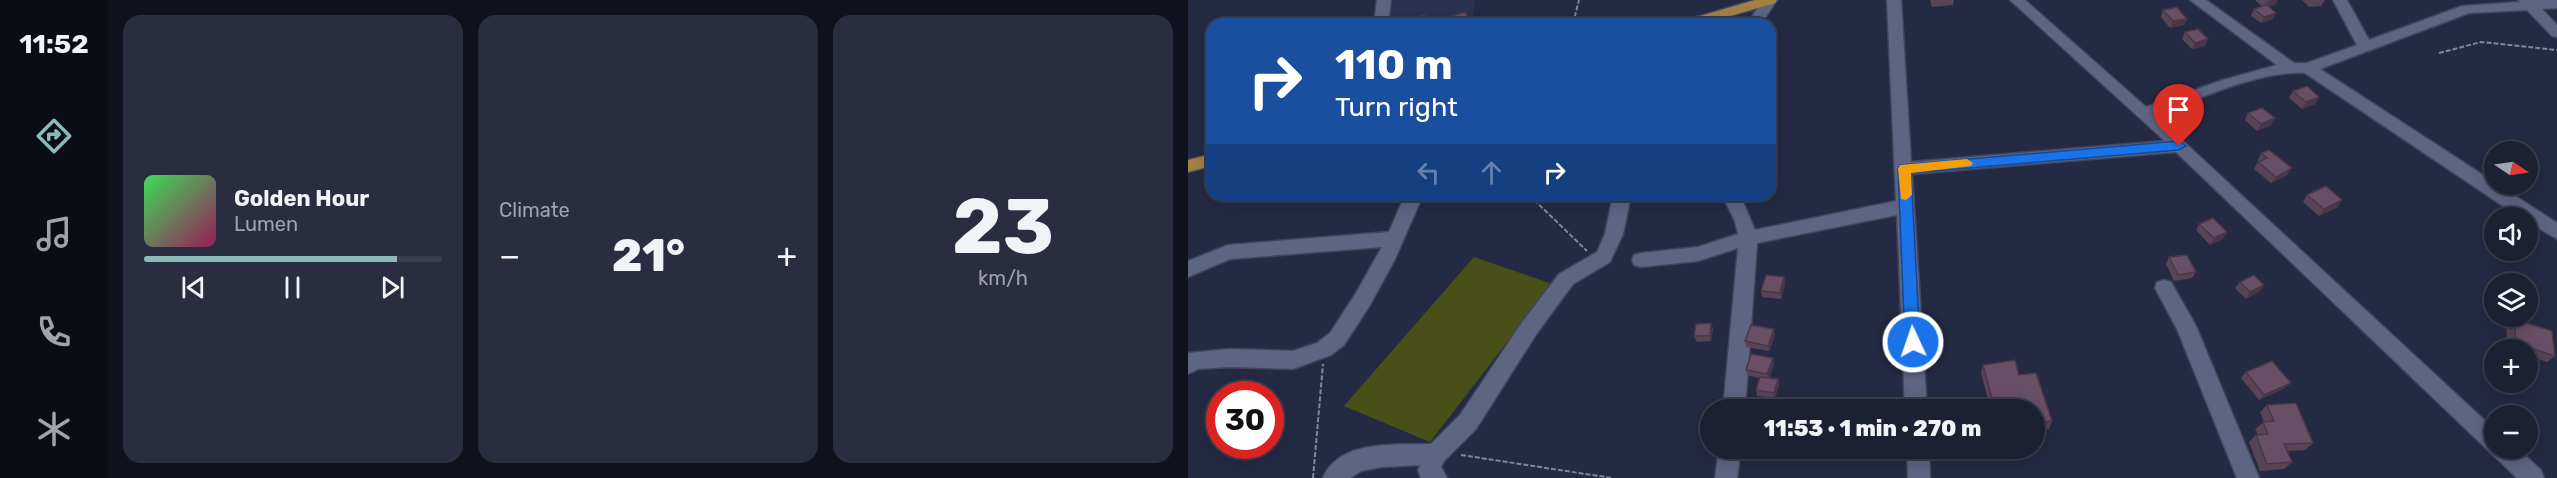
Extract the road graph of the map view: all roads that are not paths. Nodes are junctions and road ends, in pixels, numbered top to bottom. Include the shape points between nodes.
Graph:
1 (1384, 0) edge
2 (1893, 0) edge
3 (2017, 0) edge
4 (2197, 0) edge
5 (2340, 0) edge
6 (1763, 1) edge
7 (2528, 3) edge
8 (2557, 4) edge
9 (1382, 18) edge
10 (1708, 18) edge
11 (1756, 18) edge
12 (2557, 33) edge
13 (2365, 47) junction
14 (2290, 67) junction
15 (2308, 68) junction
16 (2144, 113) junction
17 (2179, 146) junction
18 (1206, 162) edge
19 (1188, 166) edge
20 (1904, 169) junction
21 (1411, 201) edge
22 (1621, 201) edge
23 (1734, 201) edge
24 (1906, 206) junction
25 (2557, 232) edge
26 (1748, 238) junction
27 (1394, 239) junction
28 (1641, 260) dead end
29 (1188, 269) edge
30 (2164, 288) dead end
31 (1188, 364) edge
32 (1735, 399) edge
33 (1915, 399) edge
34 (2484, 434) edge
35 (1444, 454) junction
36 (1729, 459) edge
37 (1918, 459) edge
38 (2512, 459) edge
39 (1334, 478) edge
40 (1436, 478) edge
41 (1726, 478) edge
42 (1919, 478) edge
43 (2248, 478) edge
44 (2533, 478) edge

1 - 9 street
2 - 20 street
3 - 16 street
4 - 14 street
5 - 13 street
6 - 10 main road
6 - 11 street
7 - 8 street
7 - 12 street
7 - 13 street via 2467,9
13 - 15 street
14 - 15 street
14 - 16 street
15 - 25 street
16 - 17 street
17 - 20 street
17 - 34 street
18 - 19 main road
20 - 24 street
21 - 27 street
22 - 35 street via 1614,234 1604,256 1566,279
23 - 26 street
24 - 26 street
24 - 33 street
26 - 28 street via 1698,254
26 - 32 street
27 - 29 street via 1228,252
27 - 31 street via 1363,299 1337,339 1324,349 1293,360 1229,358 1194,360
30 - 43 street via 2186,326
35 - 39 street via 1365,458
35 - 40 street via 1429,470
36 - 41 street
37 - 42 street
38 - 44 street

